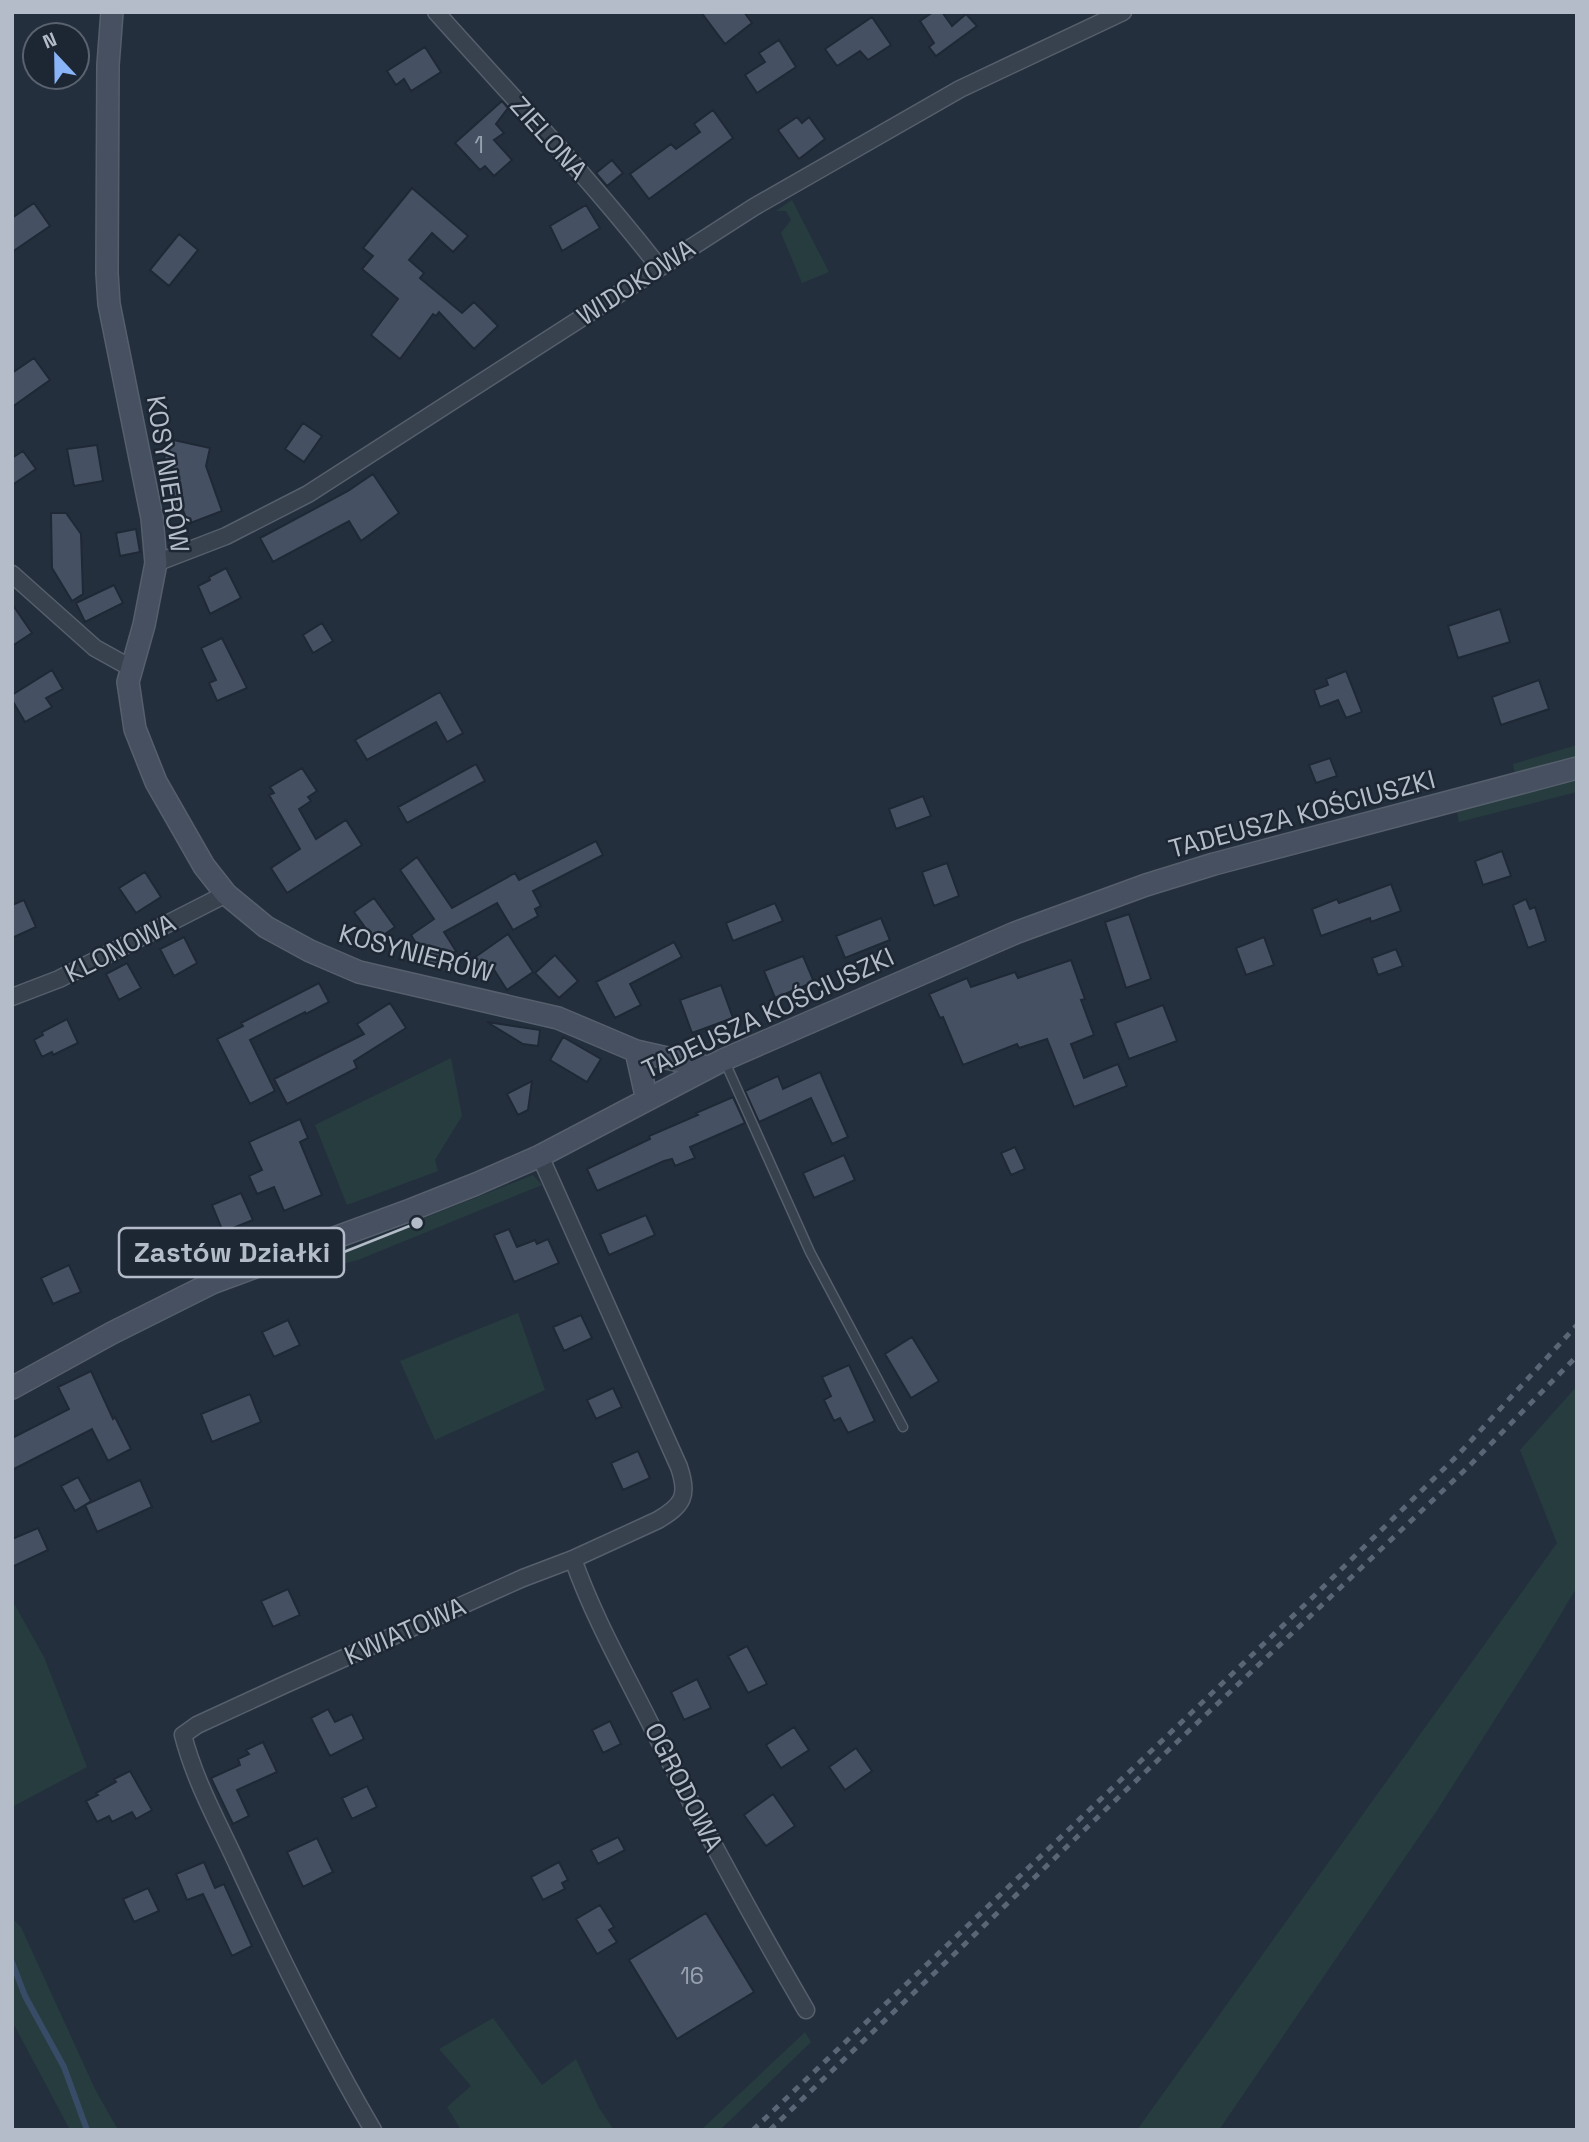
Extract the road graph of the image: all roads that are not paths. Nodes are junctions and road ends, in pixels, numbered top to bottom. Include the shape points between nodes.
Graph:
1 (112, 12) edge
2 (436, 12) edge
3 (1123, 12) edge
4 (659, 267) junction
5 (156, 563) junction
6 (12, 574) edge
7 (131, 668) junction
8 (1577, 768) edge
9 (226, 894) junction
10 (12, 997) edge
11 (636, 1051) junction
12 (715, 1064) junction
13 (647, 1100) junction
14 (540, 1156) junction
15 (12, 1388) edge
16 (904, 1427) dead end
17 (573, 1559) junction
18 (806, 2010) dead end
19 (373, 2130) edge

1 - 5 street, KOSYNIERÓW via 108,304 152,518
2 - 4 street, ZIELONA
3 - 4 street, WIDOKOWA via 960,89
4 - 5 street, WIDOKOWA via 308,494 226,536
5 - 7 street, KOSYNIERÓW
6 - 7 street via 95,648
7 - 9 street, KOSYNIERÓW via 128,682 135,729 156,782 204,866
8 - 12 street, TADEUSZA KOŚCIUSZKI via 1146,885 1015,933
9 - 10 street, KLONOWA via 59,979
9 - 11 street, KOSYNIERÓW via 266,928 359,972 558,1018
11 - 12 street, KOSYNIERÓW
11 - 13 street
12 - 13 street, TADEUSZA KOŚCIUSZKI
12 - 16 lane
13 - 14 street, TADEUSZA KOŚCIUSZKI
14 - 15 street, TADEUSZA KOŚCIUSZKI via 413,1209 212,1283
14 - 17 street, KWIATOWA via 684,1485 680,1503 669,1513
17 - 18 street, OGRODOWA via 586,1597 690,1801
17 - 19 street, KWIATOWA via 274,1690 183,1735 192,1769 275,1945

